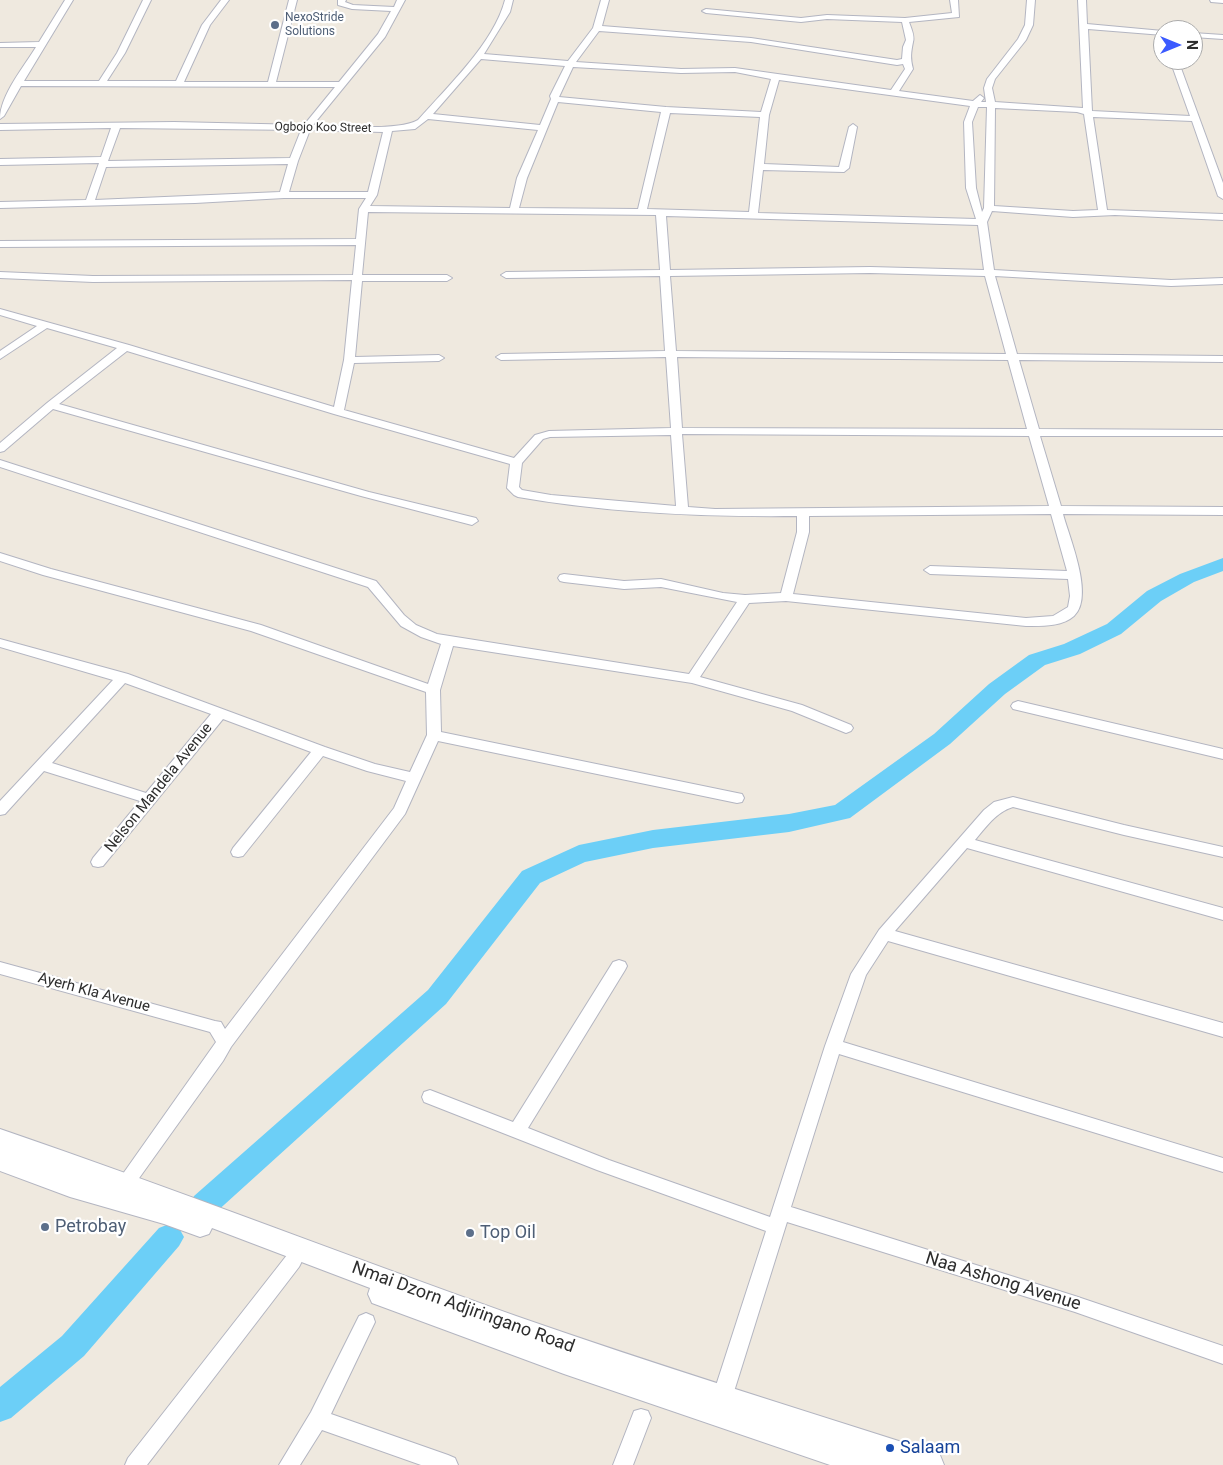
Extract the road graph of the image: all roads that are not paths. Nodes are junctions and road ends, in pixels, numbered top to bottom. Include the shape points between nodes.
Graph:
1 (69, 0) edge
2 (147, 0) edge
3 (225, 0) edge
4 (293, 0) edge
5 (342, 0) edge
6 (401, 0) edge
7 (510, 0) edge
8 (605, 0) edge
9 (954, 0) edge
10 (1031, 0) edge
11 (1082, 0) edge
12 (1214, 0) edge
13 (1223, 1) edge
14 (397, 9) junction
15 (706, 11) dead end
16 (905, 20) junction
17 (1083, 26) junction
18 (597, 28) junction
19 (1153, 32) edge
20 (1203, 36) edge
21 (1223, 37) edge
22 (42, 44) junction
23 (0, 45) edge
24 (479, 56) junction
25 (906, 60) junction
26 (570, 65) junction
27 (1178, 70) edge
28 (776, 78) junction
29 (101, 84) junction
30 (178, 85) junction
31 (271, 85) junction
32 (341, 85) junction
33 (13, 86) junction
34 (988, 88) junction
35 (894, 94) junction
36 (555, 99) junction
37 (976, 104) junction
38 (991, 104) junction
39 (666, 110) junction
40 (1088, 112) junction
41 (765, 115) junction
42 (0, 116) edge
43 (426, 116) junction
44 (1196, 118) junction
45 (116, 126) junction
46 (853, 127) dead end
47 (0, 128) edge
48 (306, 128) junction
49 (543, 128) junction
50 (388, 129) junction
51 (293, 160) junction
52 (0, 162) edge
53 (104, 162) junction
54 (1211, 166) junction
55 (1223, 166) edge
56 (759, 167) junction
57 (284, 195) junction
58 (372, 195) junction
59 (1223, 196) edge
60 (90, 201) junction
61 (0, 205) edge
62 (989, 208) junction
63 (364, 209) junction
64 (514, 211) junction
65 (642, 212) junction
66 (1103, 212) junction
67 (661, 213) junction
68 (753, 215) junction
69 (1223, 217) edge
70 (982, 222) junction
71 (361, 242) junction
72 (0, 244) edge
73 (989, 273) junction
74 (665, 274) junction
75 (506, 275) dead end
76 (1, 276) edge
77 (358, 278) junction
78 (447, 278) dead end
79 (1223, 281) edge
80 (0, 312) edge
81 (45, 325) junction
82 (125, 347) junction
83 (671, 354) junction
84 (0, 356) edge
85 (501, 357) dead end
86 (439, 358) dead end
87 (1014, 358) junction
88 (1223, 359) edge
89 (349, 360) junction
90 (51, 405) junction
91 (338, 412) junction
92 (677, 431) junction
93 (1035, 431) junction
94 (1223, 433) edge
95 (0, 449) edge
96 (516, 462) junction
97 (0, 463) edge
98 (682, 510) junction
99 (1057, 510) junction
100 (803, 511) junction
101 (1223, 511) edge
102 (472, 521) dead end
103 (0, 557) edge
104 (930, 570) dead end
105 (1074, 575) junction
106 (564, 578) dead end
107 (786, 597) junction
108 (745, 599) junction
109 (448, 641) junction
110 (0, 643) edge
111 (123, 677) junction
112 (692, 679) junction
113 (433, 690) junction
114 (1018, 706) dead end
115 (219, 714) junction
116 (846, 728) dead end
117 (434, 735) junction
118 (320, 750) junction
119 (1223, 754) edge
120 (42, 765) junction
121 (414, 778) junction
122 (737, 798) dead end
123 (150, 799) junction
124 (0, 810) edge
125 (964, 842) junction
126 (238, 852) dead end
127 (1223, 852) edge
128 (98, 862) dead end
129 (1223, 914) edge
130 (884, 934) junction
131 (619, 966) dead end
132 (0, 968) edge
133 (1223, 1030) edge
134 (224, 1042) junction
135 (833, 1046) junction
136 (430, 1097) dead end
137 (517, 1131) junction
138 (0, 1140) edge
139 (0, 1160) edge
140 (1223, 1165) edge
141 (126, 1182) junction
142 (778, 1220) junction
143 (293, 1260) junction
144 (366, 1322) dead end
145 (1223, 1355) edge
146 (722, 1398) junction
147 (641, 1418) dead end
148 (318, 1419) junction
149 (888, 1462) edge
150 (135, 1465) edge
151 (289, 1465) edge
152 (448, 1465) edge
153 (623, 1465) edge
154 (930, 1465) edge

1 - 22 street
2 - 29 street via 121,53
3 - 30 street via 206,25
4 - 31 street
5 - 14 street via 344,6
6 - 14 street
7 - 24 street, Ogbojo Koo Street
8 - 18 street
9 - 16 street via 956,15
10 - 34 street via 1029,26
11 - 17 street
12 - 13 street
14 - 32 street via 382,34
15 - 16 street via 801,20
16 - 25 street via 910,40
17 - 19 street
17 - 40 street
18 - 25 street via 751,40 889,63
18 - 26 street
20 - 21 street
22 - 23 street
22 - 33 street
24 - 26 street
24 - 43 street, Ogbojo Koo Street
25 - 35 street via 909,69
26 - 28 street via 680,71 736,70
26 - 36 street
27 - 44 street
28 - 35 street
28 - 41 street
29 - 30 street
29 - 33 street
30 - 31 street
31 - 32 street
32 - 48 street
33 - 42 street
34 - 37 street
34 - 38 street
35 - 37 street
36 - 39 street
36 - 49 street
37 - 38 street
37 - 70 street via 968,122 971,188
38 - 40 street
38 - 62 street
39 - 41 street
39 - 65 street
40 - 44 street
40 - 66 street
41 - 56 street
43 - 49 street
43 - 50 street, Ogbojo Koo Street via 412,127
44 - 54 street
45 - 47 street, Ogbojo Koo Street
45 - 48 street, Ogbojo Koo Street
45 - 53 street
46 - 56 street via 841,170
48 - 50 street, Ogbojo Koo Street
48 - 51 street
49 - 64 street via 522,178
50 - 58 street
51 - 53 street
51 - 57 street
52 - 53 street
53 - 60 street
54 - 55 street
54 - 59 street
56 - 68 street
57 - 58 street
57 - 60 street
58 - 63 street
60 - 61 street
62 - 66 street via 1072,214
62 - 70 street
63 - 64 street
63 - 71 street
64 - 65 street
65 - 67 street
66 - 69 street
67 - 68 street
67 - 74 street
68 - 70 street
70 - 73 street
71 - 72 street
71 - 77 street
73 - 74 street via 861,270
73 - 79 street via 1171,283
73 - 87 street
74 - 75 street
74 - 83 street
76 - 77 street
77 - 78 street
77 - 89 street
80 - 81 street
81 - 82 street
81 - 84 street
82 - 90 street
82 - 91 street
83 - 85 street
83 - 87 street
83 - 92 street
86 - 89 street
87 - 88 street
87 - 93 street
89 - 91 street
90 - 95 street
90 - 102 street
91 - 96 street
92 - 93 street
92 - 96 street via 545,435
92 - 98 street
93 - 94 street
93 - 99 street
96 - 98 street via 513,488 518,493 568,501
97 - 109 street via 372,584 381,591 393,611 417,632
98 - 100 street via 736,513
99 - 100 street
99 - 101 street
99 - 105 street
100 - 107 street via 803,532
103 - 113 street via 256,628
104 - 105 street
105 - 107 street via 1076,602 1073,609 1062,618 1047,622
106 - 108 street via 624,585 661,583 713,596
107 - 108 street
108 - 112 street
109 - 112 street
109 - 113 street
110 - 111 street
111 - 115 street
111 - 120 street
112 - 116 street via 797,708
113 - 117 street
114 - 119 street
115 - 118 street
115 - 123 street, Nelson Mandela Avenue
117 - 121 street
117 - 122 street
118 - 121 street
118 - 126 street
120 - 123 street
120 - 124 street
121 - 134 street via 400,810
123 - 128 street, Nelson Mandela Avenue
125 - 127 street via 989,814 999,806 1013,802
125 - 129 street
125 - 130 street
130 - 133 street
130 - 135 street via 859,974
131 - 137 street
132 - 134 street, Ayerh Kla Avenue via 215,1027
134 - 141 street
135 - 140 street
135 - 142 street
136 - 137 street, Naa Ashong Avenue
137 - 142 street, Naa Ashong Avenue
138 - 141 main road, Nmai Dzorn Adjiringano Road
139 - 143 main road, Nmai Dzorn Adjiringano Road via 70,1186 166,1213
141 - 146 main road, Nmai Dzorn Adjiringano Road via 400,1287
142 - 145 street, Naa Ashong Avenue via 1075,1304
142 - 146 street
143 - 149 main road, Nmai Dzorn Adjiringano Road via 482,1332 716,1414
143 - 150 street
144 - 148 street
146 - 149 main road, Nmai Dzorn Adjiringano Road
147 - 153 street
148 - 151 street
148 - 152 street
149 - 154 main road, Nmai Dzorn Adjiringano Road

